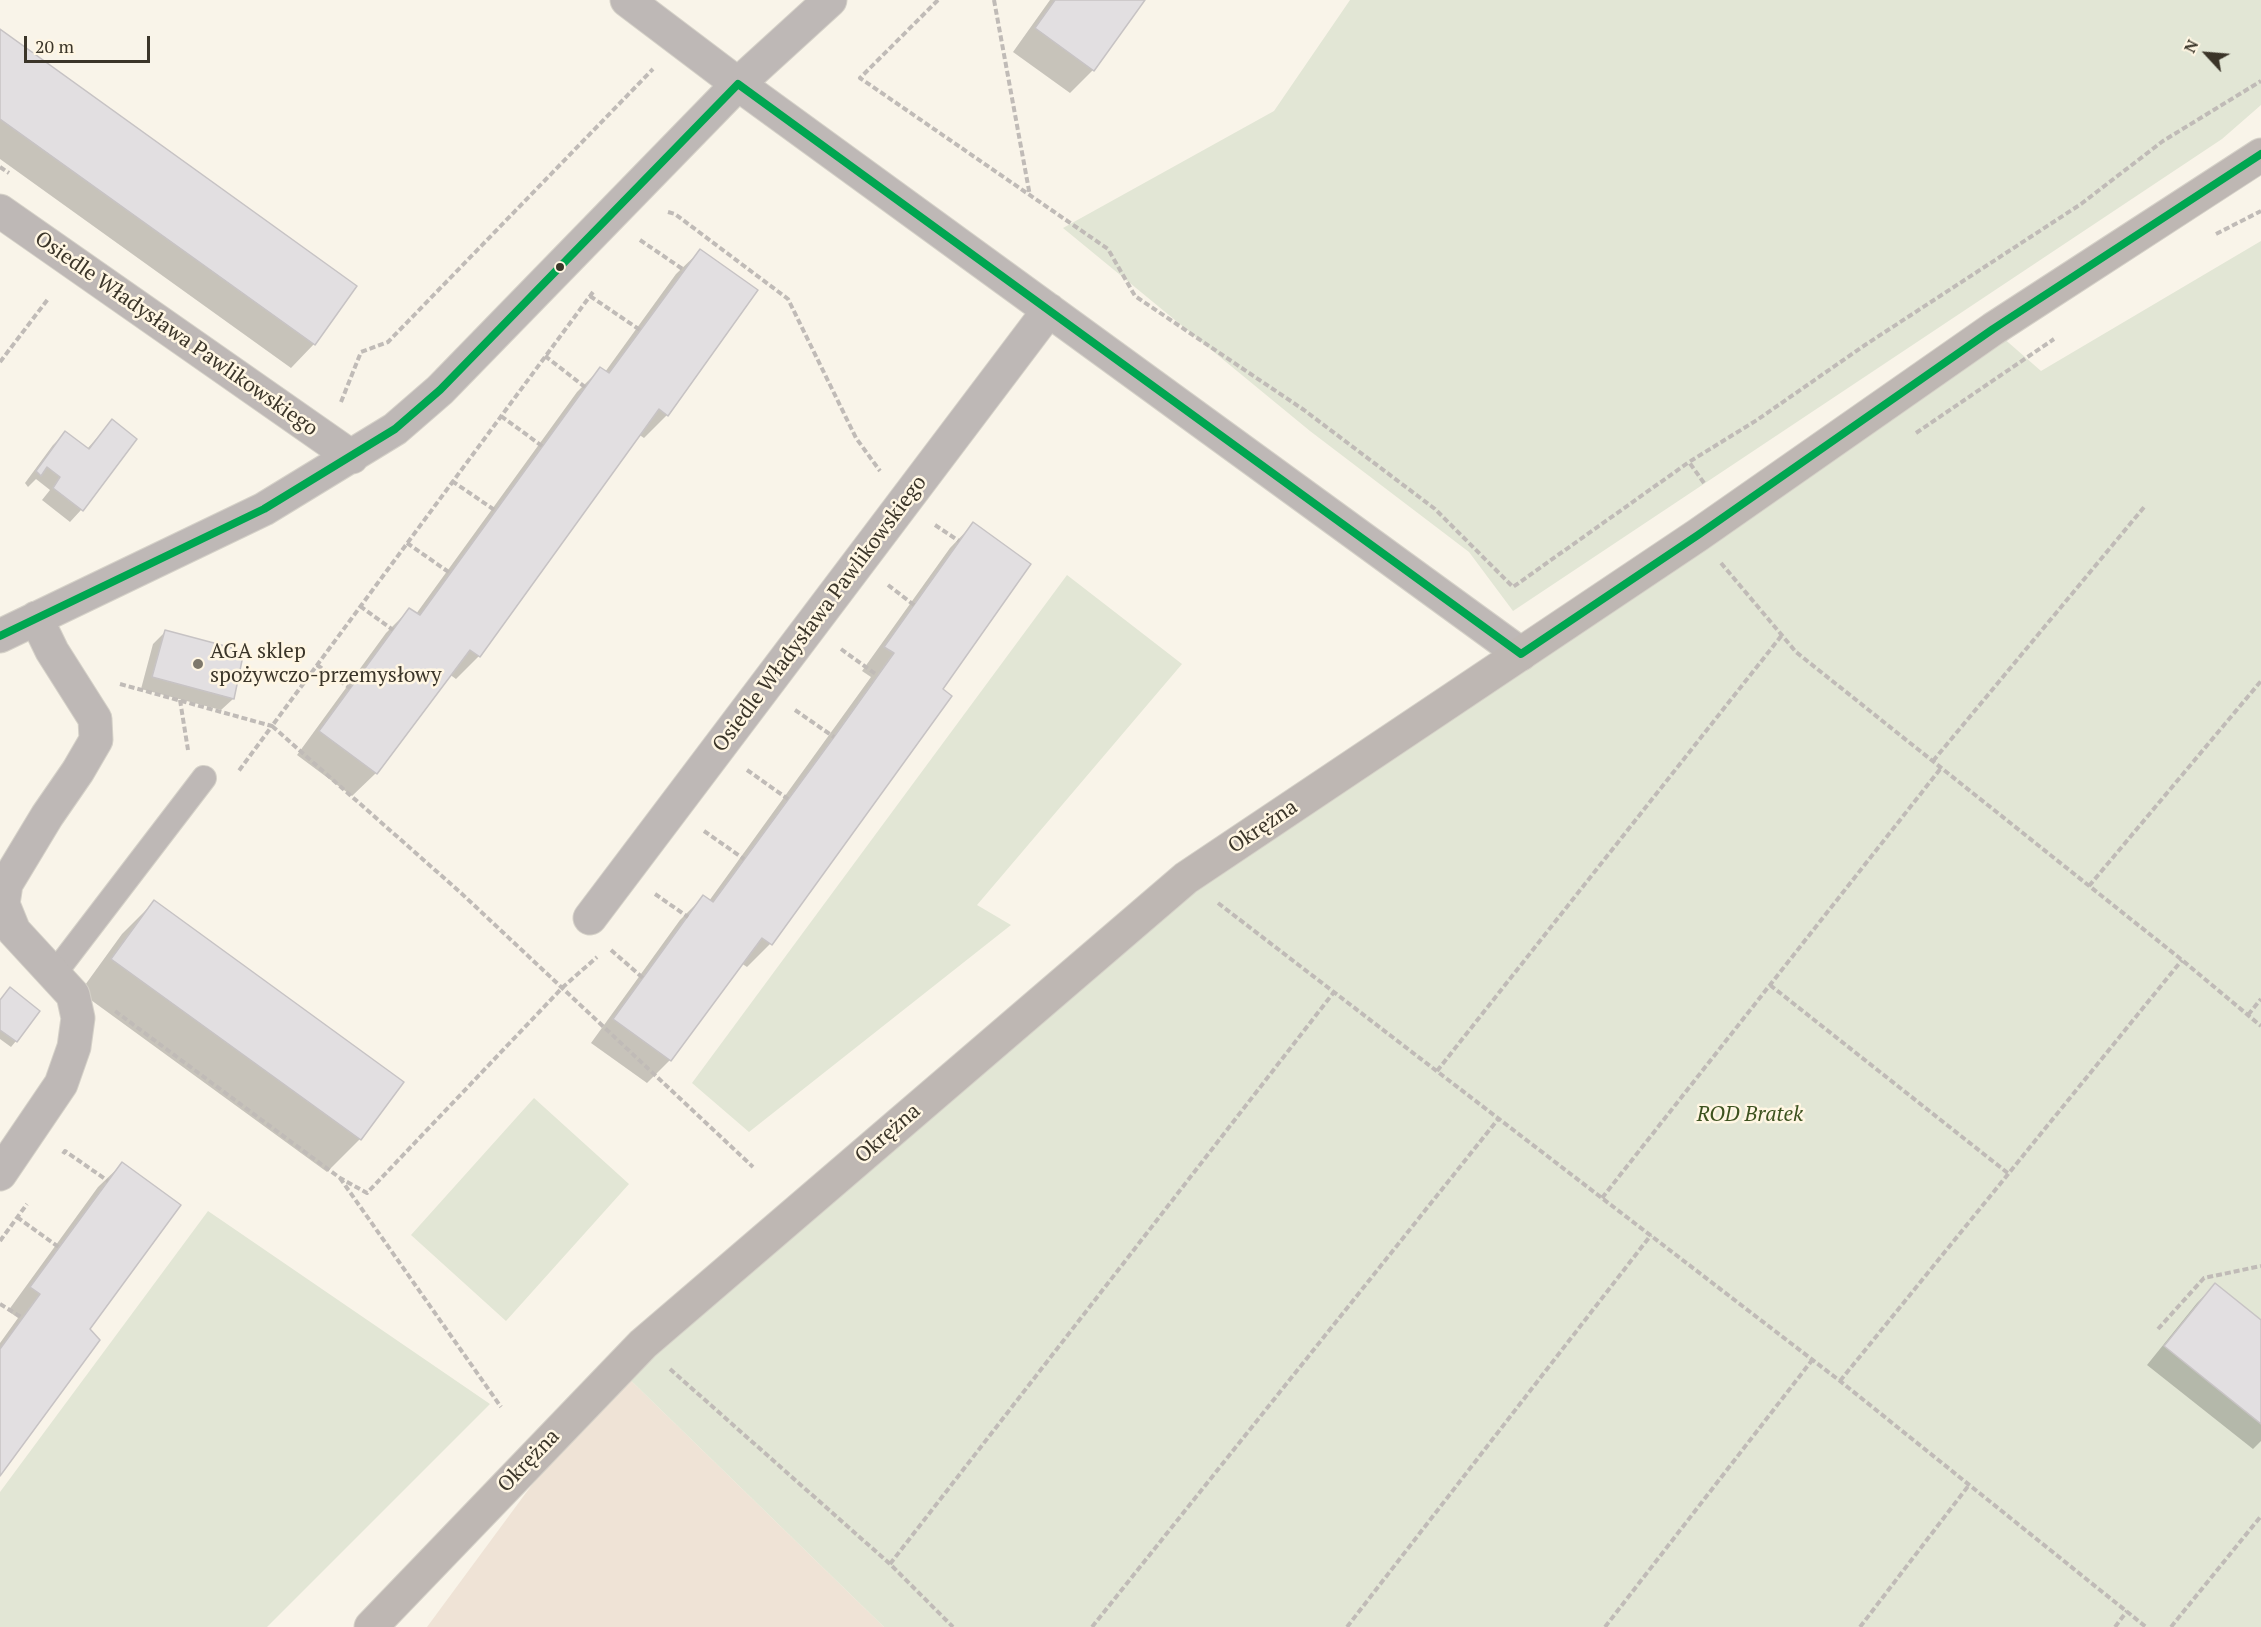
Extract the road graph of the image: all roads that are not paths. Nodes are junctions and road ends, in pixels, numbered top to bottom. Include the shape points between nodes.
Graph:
1 (627, 0) edge
2 (830, 0) edge
3 (738, 84) junction
4 (2260, 155) edge
5 (0, 210) edge
6 (1049, 310) junction
7 (352, 457) junction
8 (36, 618) junction
9 (0, 636) edge
10 (1521, 654) junction
11 (204, 778) road end
12 (590, 918) dead end
13 (54, 974) junction
14 (0, 1174) edge
15 (371, 1627) edge

1 - 3 street
2 - 3 street
3 - 6 street
3 - 7 street via 440,390 395,429
4 - 10 street, Okrężna via 1994,329
5 - 7 street, Osiedle Władysława Pawlikowskiego
6 - 10 street
6 - 12 street, Osiedle Władysława Pawlikowskiego via 916,512
7 - 8 street via 264,509
8 - 9 street
8 - 13 street via 95,719 96,740 6,884 3,904 14,931
10 - 15 street, Okrężna via 1186,878 643,1344
11 - 13 lane
13 - 14 street via 73,995 78,1018 75,1047 61,1084

